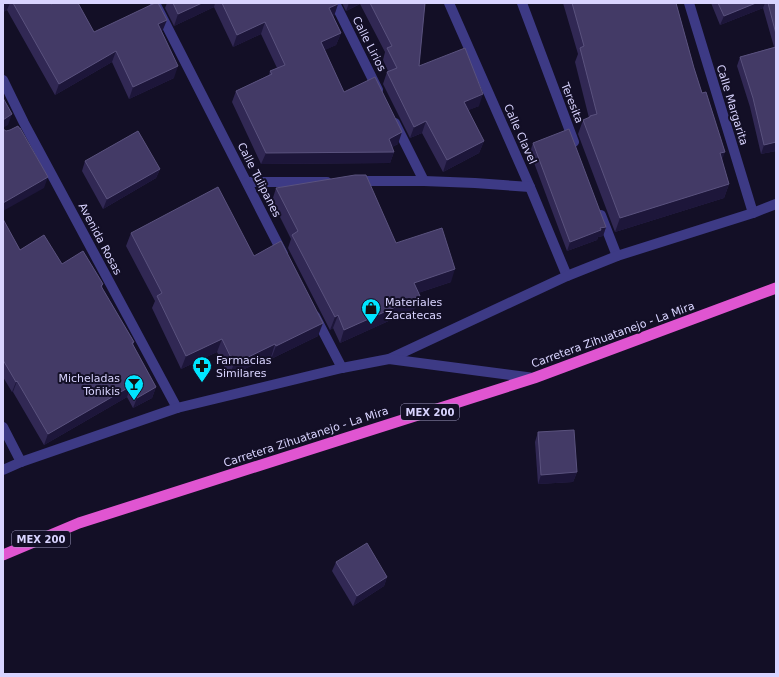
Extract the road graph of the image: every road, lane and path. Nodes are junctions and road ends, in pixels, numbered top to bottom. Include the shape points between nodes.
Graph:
1 (156, 3) edge
2 (335, 3) edge
3 (449, 3) edge
4 (522, 3) edge
5 (689, 3) edge
6 (3, 80) edge
7 (381, 95) edge
8 (392, 117) edge
9 (578, 152) edge
10 (424, 181) junction
11 (247, 182) junction
12 (530, 187) junction
13 (597, 204) edge
14 (776, 204) edge
15 (753, 213) junction
16 (617, 256) junction
17 (289, 265) edge
18 (567, 276) junction
19 (776, 288) edge
20 (310, 306) edge
21 (389, 359) junction
22 (342, 368) junction
23 (534, 378) junction
24 (177, 408) junction
25 (3, 427) edge
26 (21, 462) junction
27 (3, 470) edge
28 (3, 555) edge

1 - 11 street, Calle Tulipanes
2 - 7 street, Calle Lirios
3 - 12 street, Calle Clavel
4 - 9 street, Teresita
5 - 15 street, Calle Margarita
6 - 24 street, Avenida Rosas via 20,125
8 - 10 street
10 - 11 street
10 - 12 street
11 - 17 street, Calle Tulipanes
12 - 18 street, Calle Clavel
13 - 16 street
14 - 15 street
15 - 16 street
16 - 18 street
18 - 21 street
19 - 23 highway, Carretera Zihuatanejo - La Mira / MEX 200
20 - 22 street
21 - 22 street
21 - 23 street
22 - 24 street
23 - 28 highway, Carretera Zihuatanejo - La Mira / MEX 200 via 79,523
24 - 26 street
25 - 26 street
26 - 27 street

